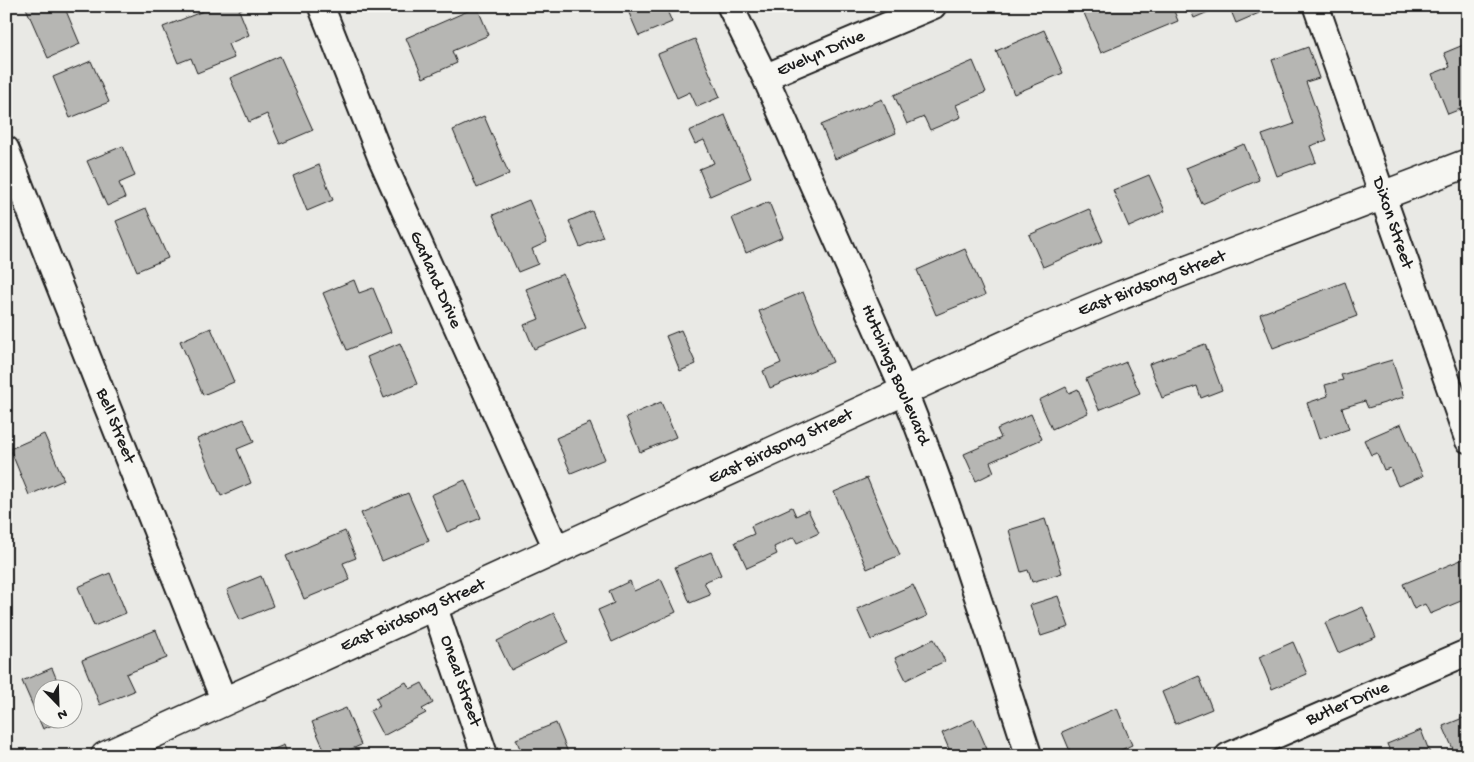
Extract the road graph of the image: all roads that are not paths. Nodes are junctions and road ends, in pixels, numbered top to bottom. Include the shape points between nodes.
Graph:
1 (320, 6) edge
2 (730, 6) edge
3 (933, 6) edge
4 (1316, 6) edge
5 (765, 77) junction
6 (6, 149) edge
7 (1468, 163) edge
8 (1383, 195) junction
9 (904, 391) junction
10 (1468, 440) edge
11 (556, 550) junction
12 (434, 606) junction
13 (1468, 652) edge
14 (224, 701) junction
15 (105, 756) edge
16 (485, 756) edge
17 (1029, 756) edge
18 (1228, 756) edge

1 - 11 street, Garland Drive via 381,158
2 - 5 street, Hutchings Boulevard
3 - 5 street, Evelyn Drive
4 - 8 street, Dixon Street
5 - 9 street, Hutchings Boulevard
6 - 14 street, Bell Street
7 - 8 street, East Birdsong Street
8 - 9 street, East Birdsong Street via 1091,307
8 - 10 street, Dixon Street
9 - 11 street, East Birdsong Street
9 - 17 street, Hutchings Boulevard via 945,502
11 - 12 street, East Birdsong Street
12 - 14 street, East Birdsong Street
12 - 16 street, Oneal Street
13 - 18 street, Butler Drive
14 - 15 street, East Birdsong Street

